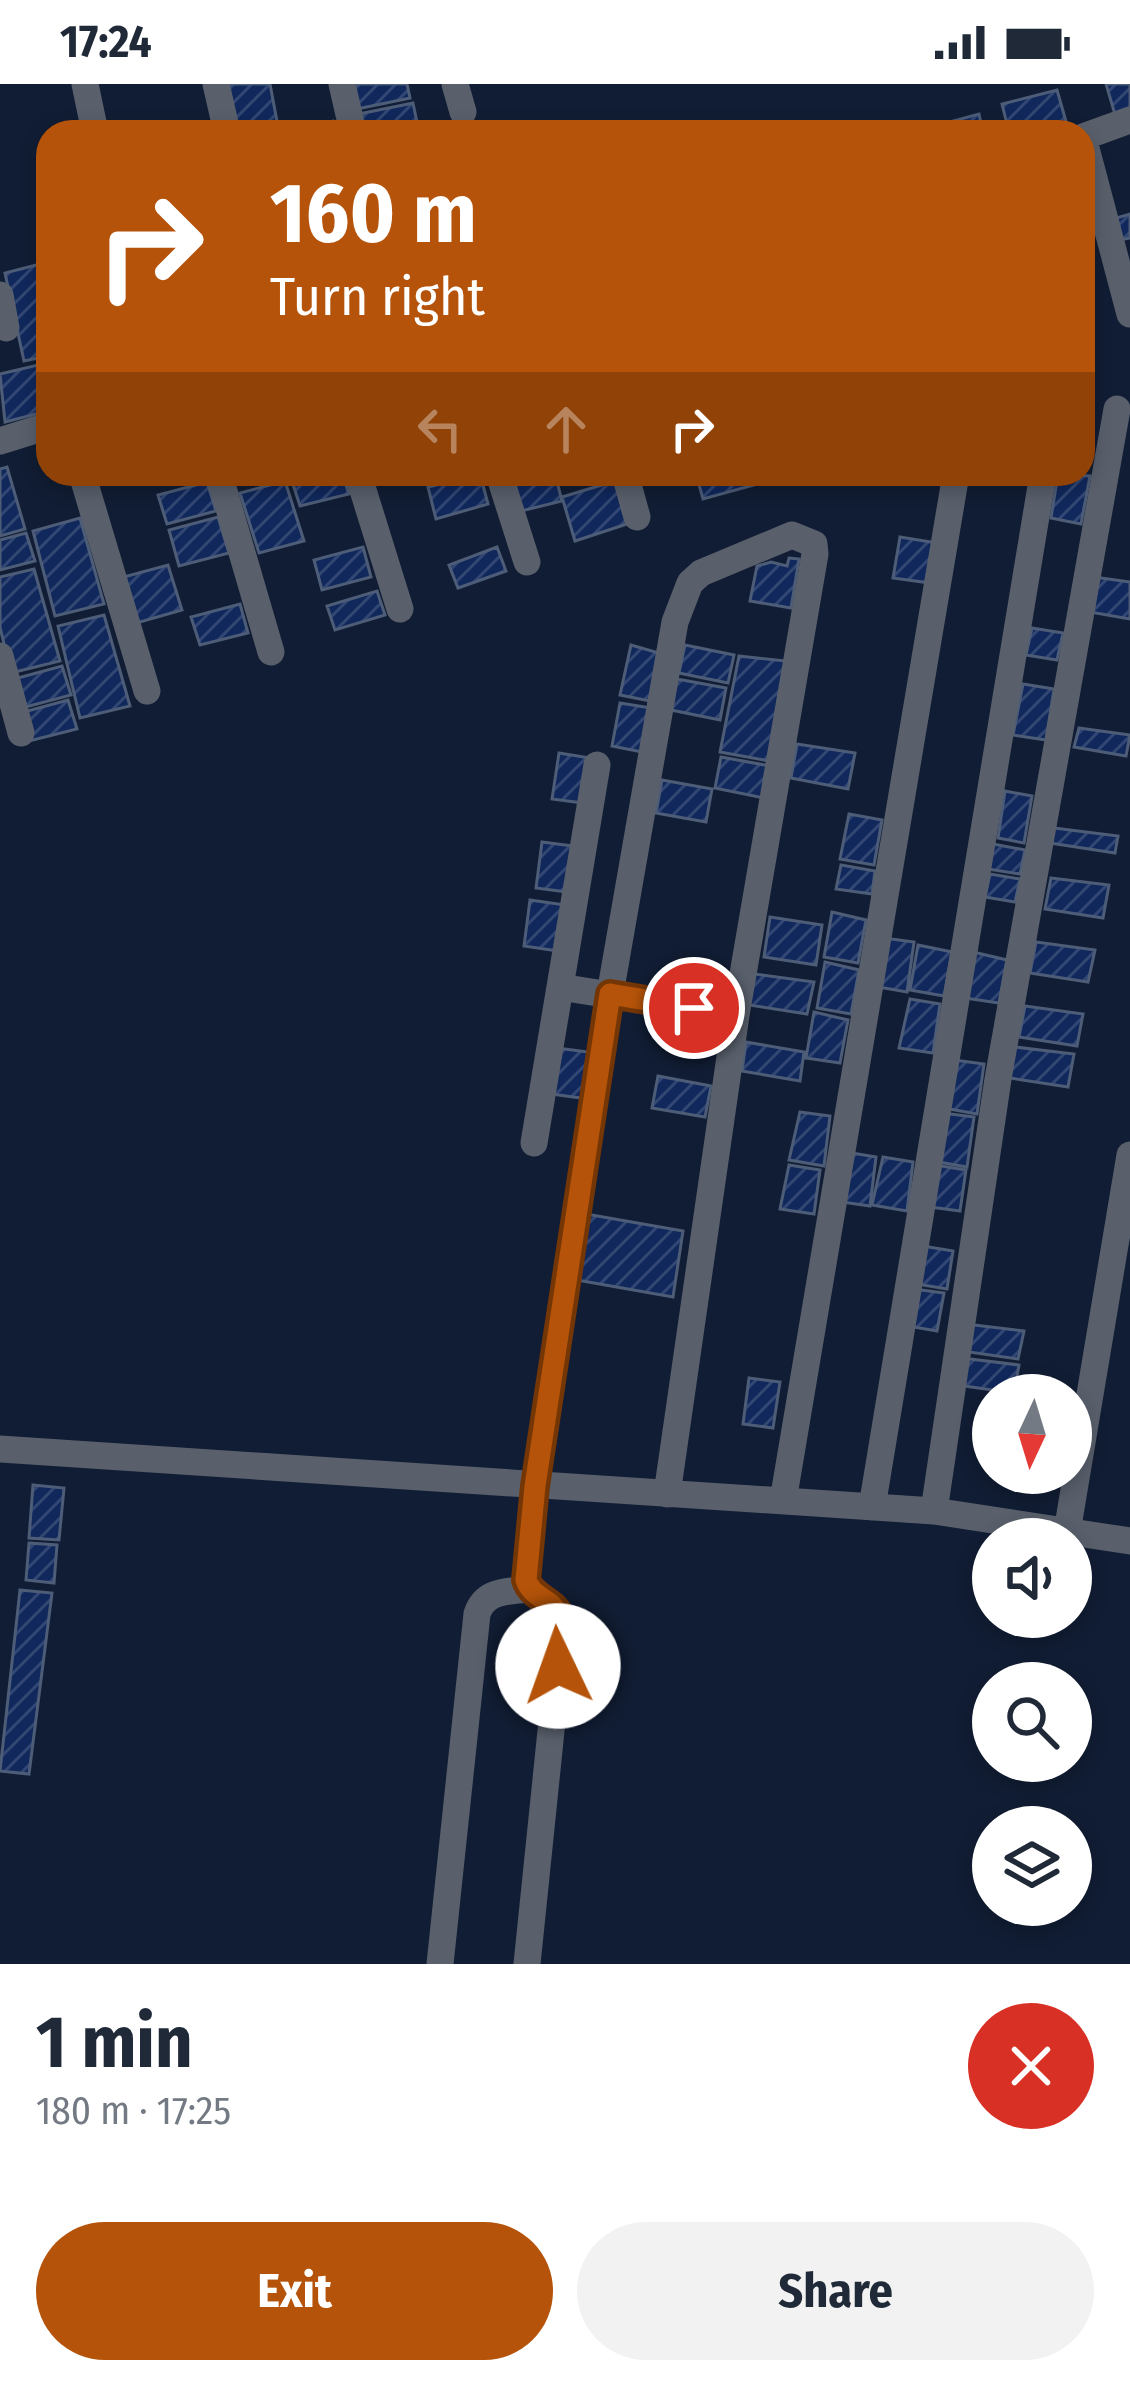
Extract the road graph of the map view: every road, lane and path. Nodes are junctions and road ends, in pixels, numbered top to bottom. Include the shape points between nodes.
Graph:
1 (85, 84) edge
2 (216, 84) edge
3 (342, 84) edge
4 (455, 84) edge
5 (464, 112) dead end
6 (92, 120) edge
7 (224, 120) edge
8 (350, 120) edge
9 (1130, 120) edge
10 (1095, 133) edge
11 (1095, 182) edge
12 (0, 295) edge
13 (1130, 314) edge
14 (6, 328) dead end
15 (1117, 409) dead end
16 (36, 430) edge
17 (0, 441) edge
18 (86, 486) edge
19 (223, 486) edge
20 (362, 486) edge
21 (504, 486) edge
22 (629, 486) edge
23 (954, 486) edge
24 (1041, 486) edge
25 (637, 517) dead end
26 (527, 562) dead end
27 (400, 609) dead end
28 (271, 652) dead end
29 (0, 656) edge
30 (147, 691) dead end
31 (21, 733) dead end
32 (597, 765) dead end
33 (560, 987) junction
34 (610, 994) junction
35 (736, 1015) junction
36 (534, 1143) dead end
37 (1130, 1155) edge
38 (0, 1449) edge
39 (535, 1486) junction
40 (667, 1494) junction
41 (782, 1502) junction
42 (872, 1507) junction
43 (934, 1511) junction
44 (978, 1518) edge
45 (1069, 1518) edge
46 (1092, 1536) edge
47 (1130, 1541) edge
48 (528, 1589) junction
49 (440, 1964) edge
50 (527, 1964) edge

1 - 6 street
2 - 7 street
3 - 8 street
4 - 5 street
9 - 10 street
11 - 13 street
12 - 14 street
15 - 43 street via 998,1079
16 - 17 street
18 - 30 street
19 - 28 street
20 - 27 street
21 - 26 street
22 - 25 street
23 - 41 street
24 - 42 street
29 - 31 street
32 - 33 street
33 - 34 street
33 - 36 street
34 - 35 street
34 - 35 street via 683,598 701,573 792,536 807,538 815,554
34 - 39 street
35 - 40 street
37 - 45 street
38 - 39 street
39 - 40 street
39 - 48 street
40 - 41 street
41 - 42 street
42 - 43 street
43 - 44 street
46 - 47 street
48 - 49 street via 490,1595 477,1614
48 - 50 street via 553,1606 562,1624

